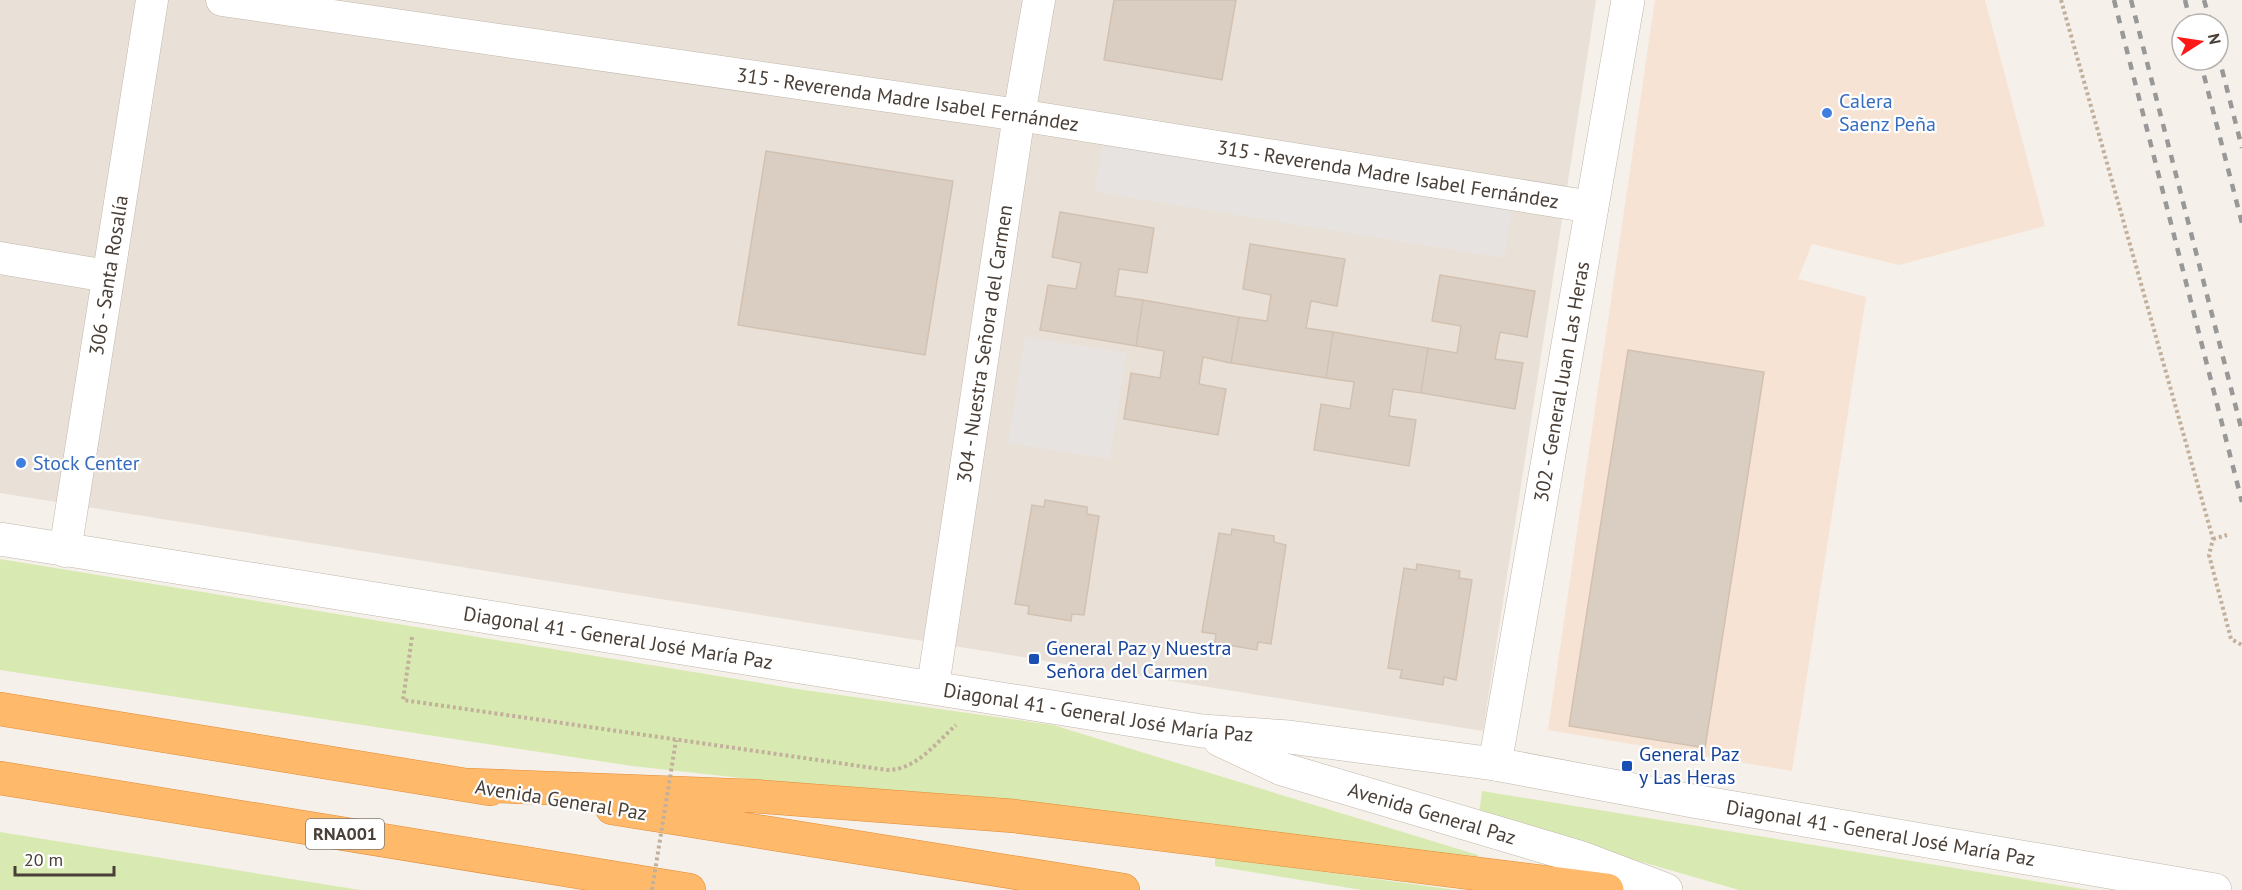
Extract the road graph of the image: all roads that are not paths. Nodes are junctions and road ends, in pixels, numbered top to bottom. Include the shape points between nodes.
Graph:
1 (152, 0) edge
2 (222, 0) edge
3 (1039, 0) edge
4 (1628, 0) edge
5 (1018, 115) junction
6 (1592, 207) junction
7 (0, 258) edge
8 (107, 276) junction
9 (0, 539) edge
10 (65, 551) junction
11 (933, 686) junction
12 (0, 709) edge
13 (1202, 731) junction
14 (1495, 764) junction
15 (0, 778) edge
16 (469, 785) junction
17 (2206, 888) edge
18 (689, 890) edge
19 (1123, 890) edge
20 (1607, 890) edge
21 (1666, 890) edge

1 - 8 street, 306 - Santa Rosalía
2 - 5 street, 315 - Reverenda Madre Isabel Fernández
3 - 5 street, 304 - Nuestra Señora del Carmen
4 - 6 street, 302 - General Juan Las Heras
5 - 6 street, 315 - Reverenda Madre Isabel Fernández
5 - 11 street, 304 - Nuestra Señora del Carmen
6 - 14 street, 302 - General Juan Las Heras
7 - 8 street
8 - 10 street, 306 - Santa Rosalía
9 - 10 street, Diagonal 41 - General José María Paz
10 - 11 street, Diagonal 41 - General José María Paz
11 - 13 street, Diagonal 41 - General José María Paz
12 - 16 highway, Avenida General Paz
13 - 14 street, Diagonal 41 - General José María Paz via 1289,737
13 - 21 street, Avenida General Paz via 1282,769 1580,857
14 - 17 street, Diagonal 41 - General José María Paz
15 - 18 highway, RNA001
16 - 19 highway, Avenida General Paz
16 - 20 highway via 753,796 1014,816

